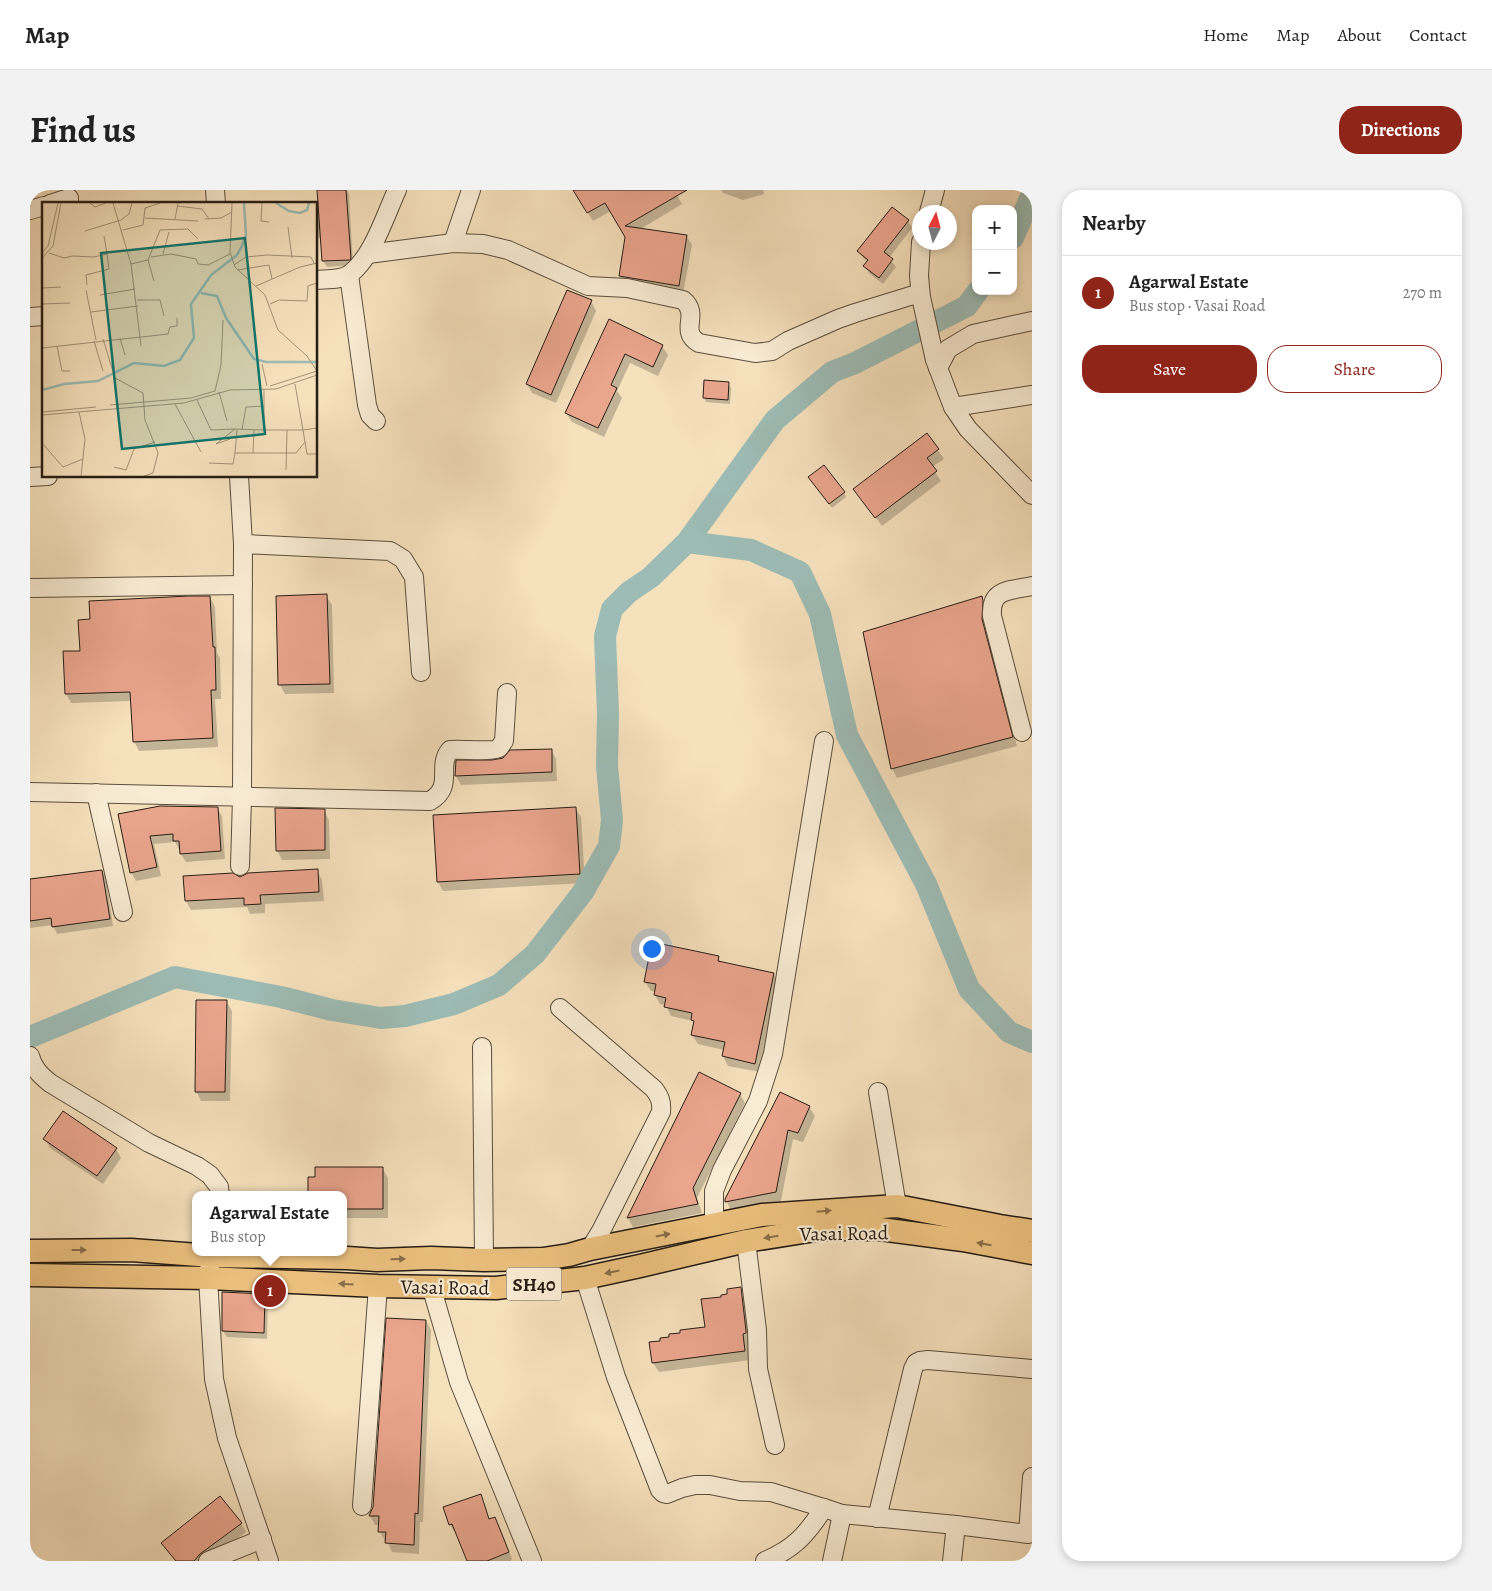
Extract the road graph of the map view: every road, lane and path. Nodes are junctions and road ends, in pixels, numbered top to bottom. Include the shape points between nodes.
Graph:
1 (397, 190) edge
2 (471, 190) edge
3 (935, 190) edge
4 (69, 197) edge
5 (55, 202) edge
6 (931, 205) edge
7 (453, 244) junction
8 (921, 250) edge
9 (368, 254) junction
10 (349, 275) junction
11 (318, 280) edge
12 (921, 295) junction
13 (1032, 321) edge
14 (937, 364) junction
15 (1032, 395) edge
16 (952, 407) junction
17 (376, 421) dead end
18 (238, 478) edge
19 (1032, 495) edge
20 (243, 544) junction
21 (243, 585) junction
22 (1032, 586) edge
23 (30, 588) edge
24 (421, 672) dead end
25 (507, 693) dead end
26 (1022, 732) dead end
27 (824, 741) dead end
28 (30, 792) edge
29 (96, 793) junction
30 (242, 798) junction
31 (240, 866) dead end
32 (123, 912) dead end
33 (560, 1008) dead end
34 (482, 1047) dead end
35 (30, 1056) edge
36 (878, 1092) dead end
37 (220, 1191) edge
38 (897, 1206) junction
39 (714, 1225) junction
40 (1032, 1230) edge
41 (746, 1241) junction
42 (590, 1249) junction
43 (30, 1250) edge
44 (192, 1253) edge
45 (1032, 1253) edge
46 (213, 1256) edge
47 (280, 1256) edge
48 (484, 1260) junction
49 (30, 1276) edge
50 (208, 1278) junction
51 (585, 1278) junction
52 (378, 1286) junction
53 (431, 1286) junction
54 (1032, 1369) edge
55 (775, 1445) dead end
56 (1032, 1477) edge
57 (362, 1506) dead end
58 (824, 1508) junction
59 (842, 1514) junction
60 (877, 1518) junction
61 (956, 1525) junction
62 (1030, 1534) edge
63 (262, 1539) junction
64 (208, 1561) edge
65 (269, 1561) edge
66 (532, 1561) edge
67 (766, 1561) edge
68 (832, 1561) edge
69 (952, 1561) edge

1 - 9 street
2 - 7 street
3 - 6 street
4 - 5 street
7 - 9 street
7 - 12 street via 483,244 508,250 588,286 627,288 683,300 688,304 692,339 699,344 756,353 772,351 855,312
8 - 12 street
9 - 10 street
10 - 11 street
10 - 17 street via 367,405
12 - 14 street
13 - 14 street via 973,334 948,349
14 - 16 street
15 - 16 street
16 - 19 street via 968,429
18 - 20 street
20 - 21 street
20 - 24 street via 390,551 403,559 414,577
21 - 23 street
21 - 30 street
22 - 26 street via 1000,593 991,606
25 - 30 street via 504,741 500,748 450,750 445,756 442,789 430,801
27 - 39 street via 773,1054 758,1100 714,1191
28 - 29 street
29 - 30 street
29 - 32 street
30 - 31 street
33 - 42 street via 654,1089 662,1103 661,1112
34 - 48 street
35 - 37 street via 38,1073 50,1083 149,1143 197,1166 210,1175
36 - 38 street
39 -> 38 main road, Vasai Road / SH40 via 762,1215
38 - 40 main road, Vasai Road / SH40
42 -> 39 main road, Vasai Road / SH40
45 -> 41 main road, Vasai Road / SH40 via 880,1229 822,1229
41 -> 51 main road, Vasai Road / SH40
41 - 55 street via 757,1330 758,1369
42 - 48 main road, Vasai Road / SH40 via 543,1259
43 -> 44 main road, Vasai Road / SH40
46 - 50 street
47 -> 48 main road, Vasai Road / SH40
49 - 50 main road, Vasai Road / SH40
52 -> 50 main road, Vasai Road / SH40
50 - 63 street via 214,1379 228,1438
51 - 53 main road, Vasai Road / SH40 via 496,1288
51 - 58 street via 616,1377 663,1493 695,1485 710,1485 740,1491 771,1492
52 - 53 main road, Vasai Road / SH40
52 - 57 street
53 - 66 street via 459,1382
54 - 60 street via 928,1360 916,1363
56 - 62 street
58 - 59 street
58 - 67 street via 798,1542
59 - 60 street
59 - 68 street
60 - 61 street
61 - 62 street
61 - 69 street
63 - 64 street
63 - 65 street

